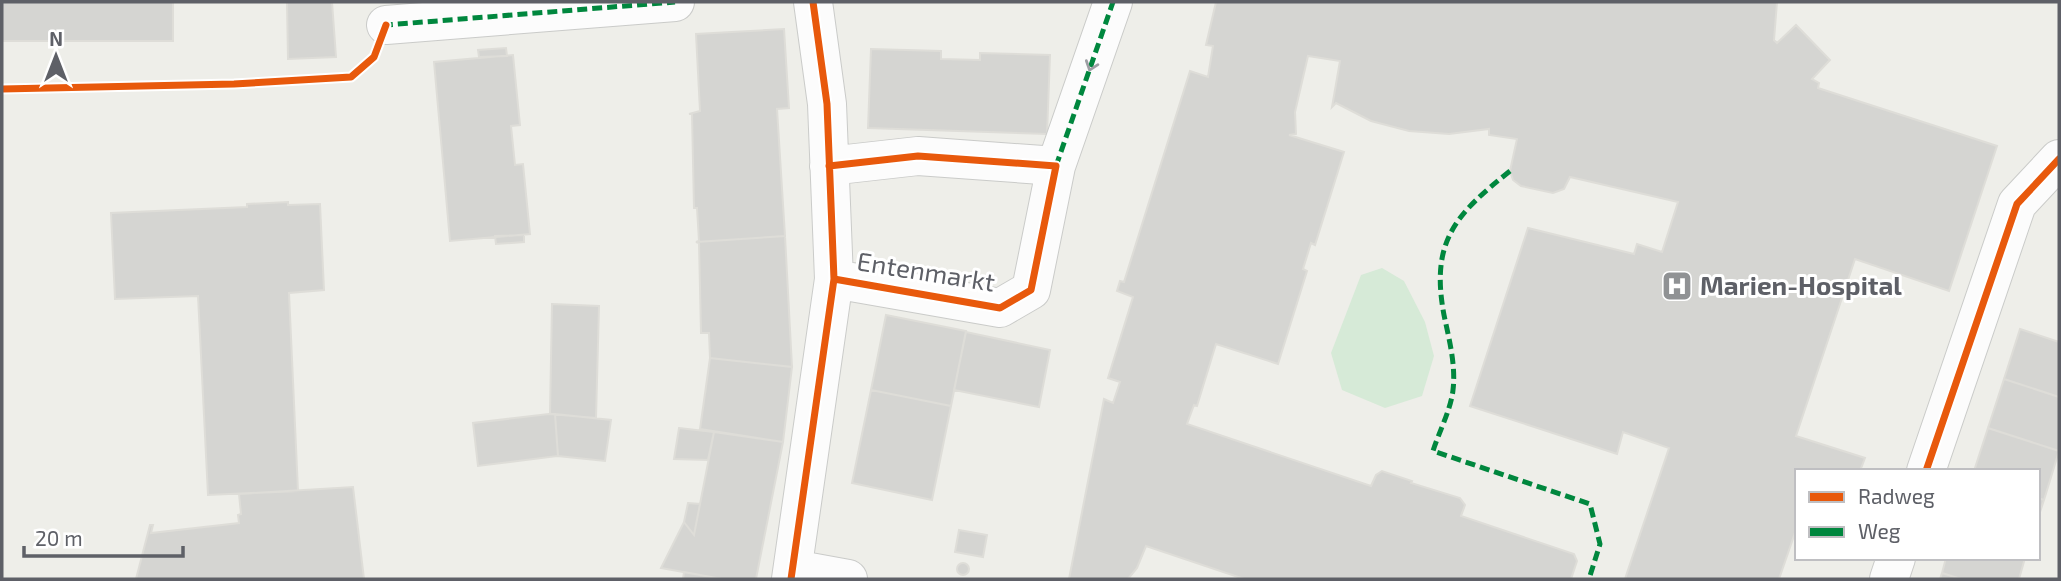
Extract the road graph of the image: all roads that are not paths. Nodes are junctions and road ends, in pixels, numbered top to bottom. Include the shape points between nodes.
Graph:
1 (675, 2) edge
2 (813, 2) edge
3 (1114, 2) edge
4 (386, 25) dead end
5 (2059, 159) edge
6 (829, 166) junction
7 (1056, 166) junction
8 (834, 279) junction
9 (1927, 469) edge
10 (1895, 560) edge
11 (792, 574) edge
12 (848, 579) edge
13 (1889, 579) edge

1 - 4 street
2 - 6 street, Entenmarkt via 827,104
3 -> 7 street, Entenmarkt
5 - 9 street via 2017,204
6 - 7 street via 918,156
6 - 8 street, Entenmarkt
7 - 8 street, Entenmarkt via 1031,290 1000,308
8 - 11 street, Entenmarkt
10 - 13 street
11 - 12 street

